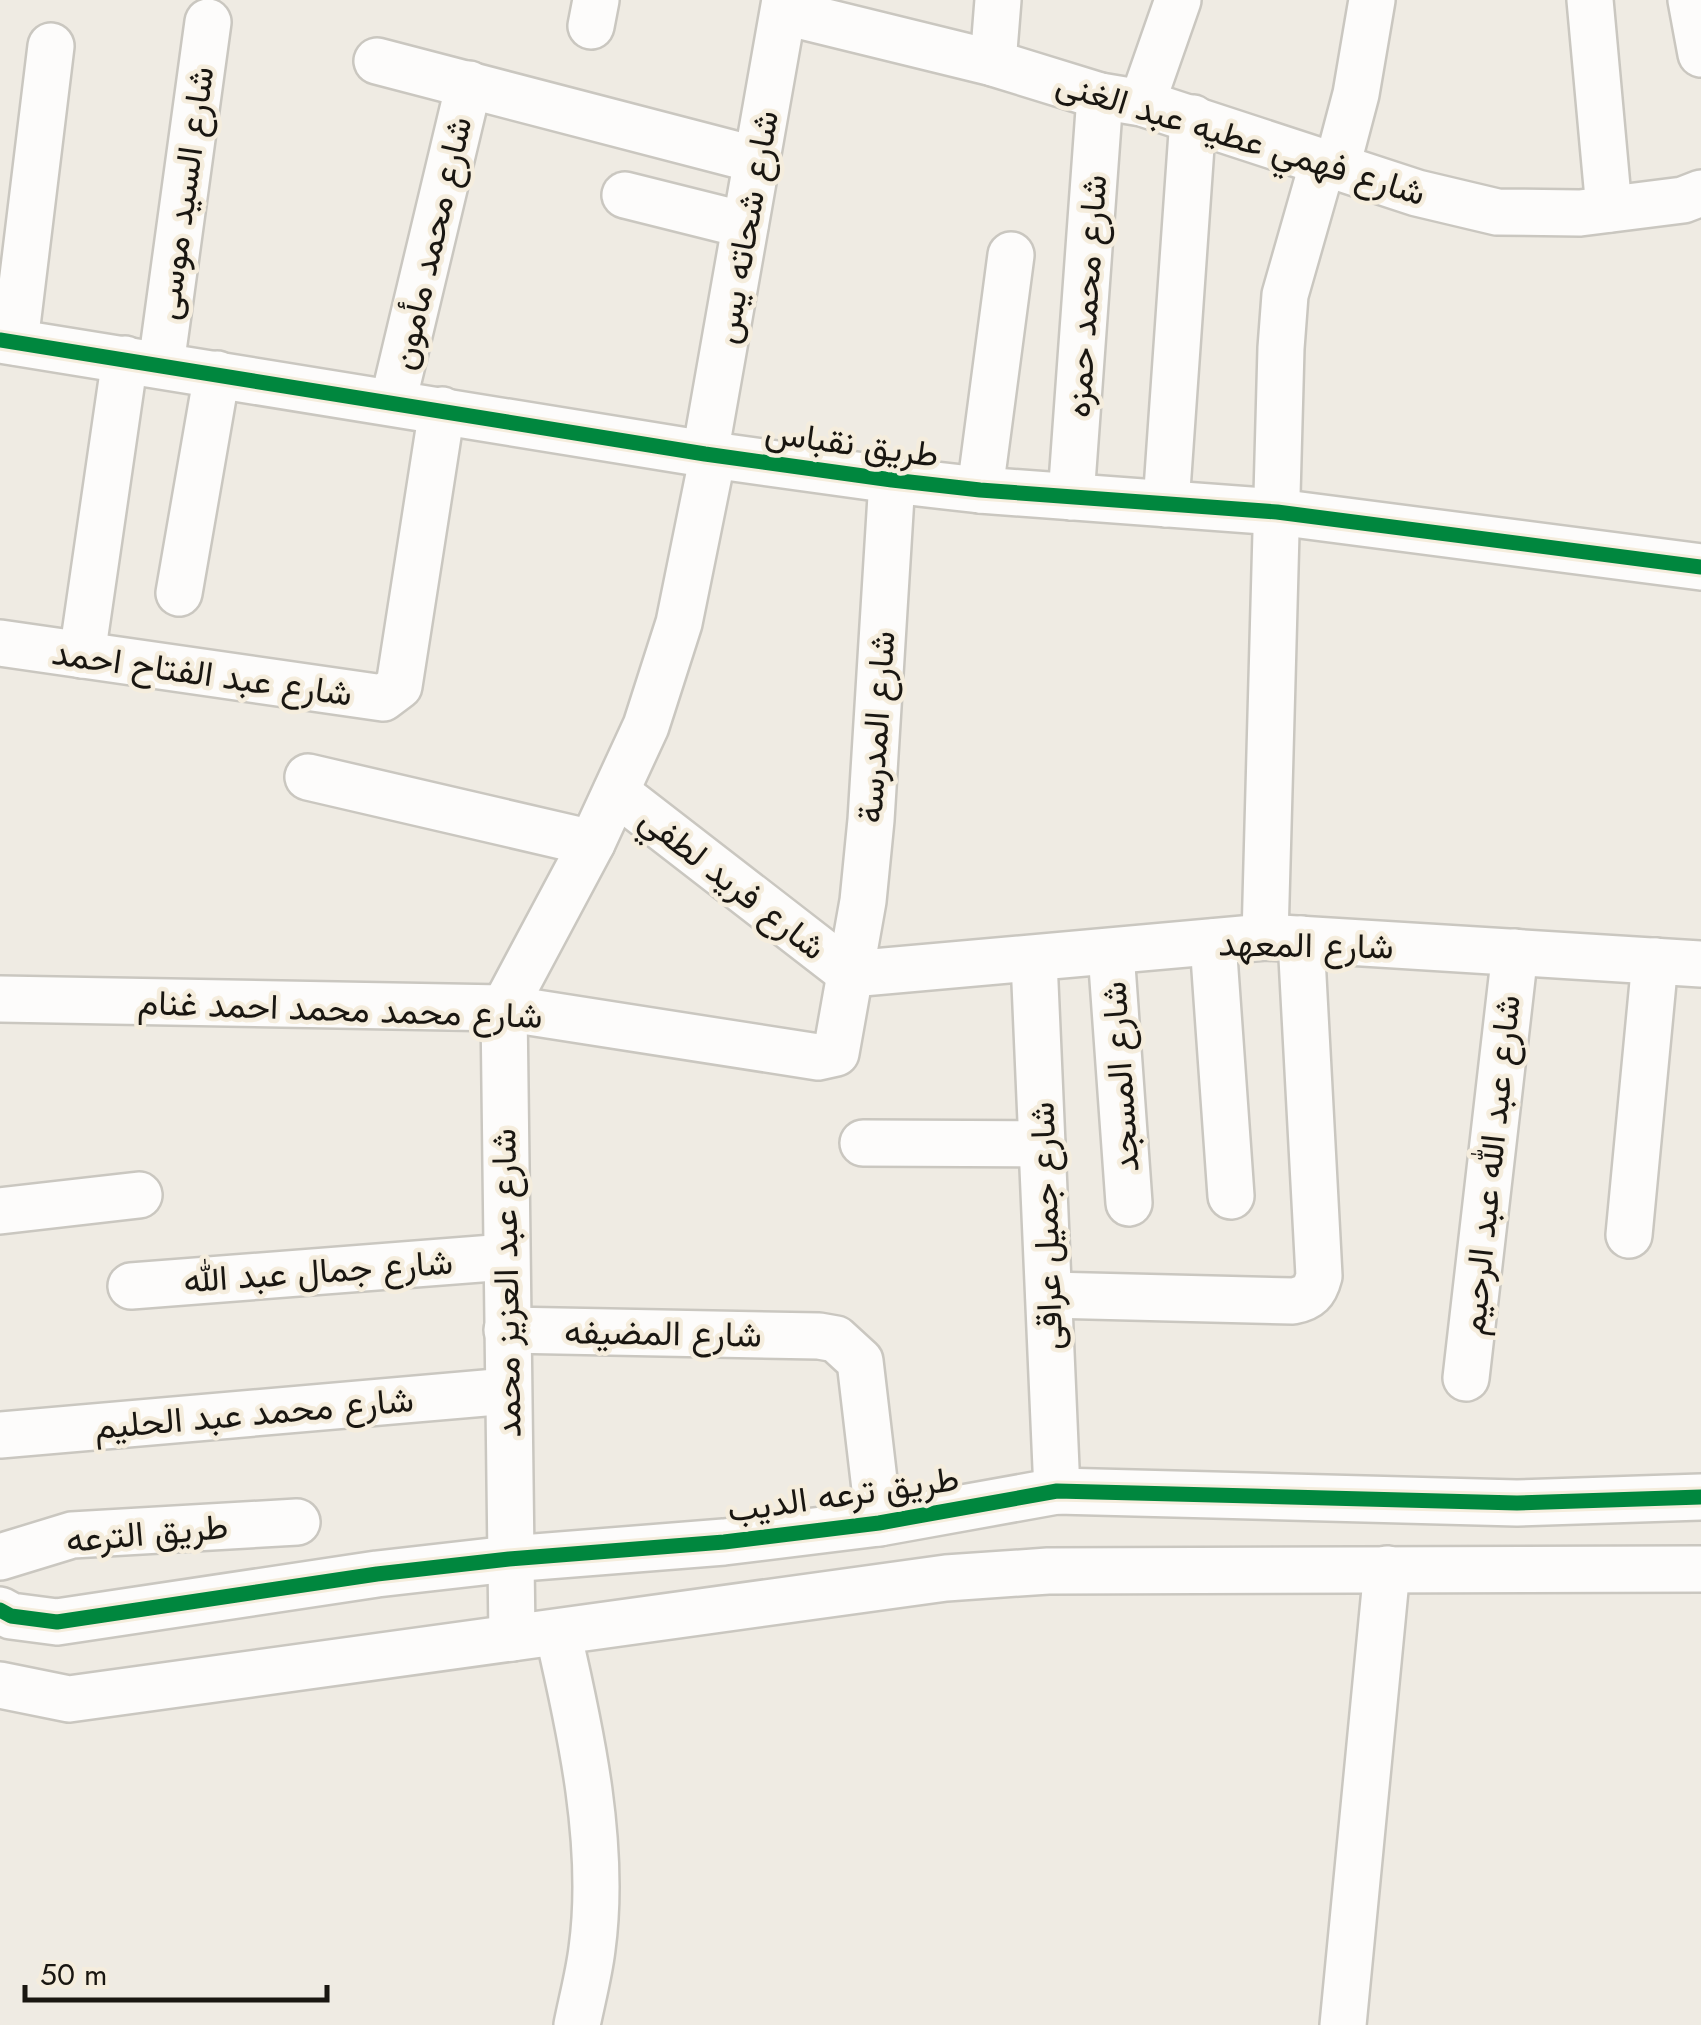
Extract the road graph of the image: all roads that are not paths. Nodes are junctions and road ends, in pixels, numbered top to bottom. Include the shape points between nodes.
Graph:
1 (998, 0) edge
2 (1178, 0) edge
3 (1372, 0) edge
4 (1590, 0) edge
5 (1691, 0) edge
6 (785, 6) edge
7 (208, 22) dead end
8 (50, 46) dead end
9 (1701, 54) edge
10 (377, 61) dead end
11 (992, 63) junction
12 (469, 84) junction
13 (1121, 99) junction
14 (1193, 118) junction
15 (757, 160) junction
16 (1330, 164) junction
17 (1701, 193) edge
18 (625, 195) dead end
19 (1608, 209) junction
20 (746, 225) junction
21 (1010, 254) dead end
22 (8, 341) edge
23 (143, 362) junction
24 (217, 374) junction
25 (393, 402) junction
26 (442, 410) junction
27 (709, 454) junction
28 (892, 480) junction
29 (980, 490) junction
30 (1071, 497) junction
31 (1166, 504) junction
32 (1277, 512) junction
33 (1701, 567) edge
34 (179, 593) dead end
35 (0, 643) edge
36 (82, 655) junction
37 (308, 777) dead end
38 (616, 792) junction
39 (592, 843) junction
40 (1283, 938) junction
41 (1213, 942) junction
42 (1112, 952) junction
43 (1514, 952) junction
44 (1034, 960) junction
45 (1655, 961) junction
46 (1701, 964) edge
47 (851, 974) junction
48 (0, 999) edge
49 (504, 1008) junction
50 (863, 1143) dead end
51 (1042, 1144) junction
52 (139, 1195) dead end
53 (1232, 1196) dead end
54 (1130, 1202) dead end
55 (0, 1210) edge
56 (1630, 1235) dead end
57 (506, 1257) junction
58 (130, 1286) dead end
59 (1049, 1295) junction
60 (507, 1330) junction
61 (1466, 1378) dead end
62 (508, 1391) junction
63 (0, 1435) edge
64 (1058, 1491) junction
65 (1701, 1497) edge
66 (297, 1522) dead end
67 (879, 1523) junction
68 (0, 1557) edge
69 (1701, 1569) edge
70 (1387, 1570) junction
71 (511, 1598) junction
72 (0, 1610) edge
73 (558, 1633) junction
74 (0, 1685) edge
75 (68, 1699) junction
76 (0, 1722) edge
77 (577, 2025) edge
78 (1343, 2025) edge

1 - 11 street
2 - 13 street, شارع محمد حمزه
3 - 16 street via 1356,94
4 - 19 street
5 - 9 street
6 - 11 street, شارع فهمي عطيه عبد الغنى
6 - 15 street, شارع شحاته يس
7 - 23 street, شارع السيد موسى
8 - 22 street
10 - 12 street
11 - 13 street, شارع فهمي عطيه عبد الغنى
12 - 15 street
12 - 25 street, شارع محمد مأمون
13 - 14 street, شارع فهمي عطيه عبد الغنى
13 - 30 street, شارع محمد حمزه
14 - 16 street, شارع فهمي عطيه عبد الغنى
14 - 31 street
15 - 20 street, شارع شحاته يس
16 - 19 street, شارع فهمي عطيه عبد الغنى via 1496,212
16 - 32 street via 1286,296
17 - 19 street, شارع فهمي عطيه عبد الغنى
18 - 20 street
20 - 27 street, شارع شحاته يس
21 - 29 street
22 - 23 street, طريق نقباس
23 - 24 street, طريق نقباس
23 - 36 street, شارع السيد موسى
24 - 25 street, طريق نقباس
24 - 34 street
25 - 26 street, طريق نقباس
26 - 27 street, طريق نقباس
26 - 36 street, شارع عبد الفتاح احمد via 399,686 384,698
27 - 28 street, طريق نقباس
27 - 38 street, شارع شحاته يس via 679,623 646,726
28 - 29 street, طريق نقباس
28 - 47 street, شارع المدرسة via 871,820
29 - 30 street, طريق نقباس
30 - 31 street, طريق نقباس
31 - 32 street, طريق نقباس
32 - 33 street, طريق نقباس
32 - 40 street
35 - 36 street, شارع عبد الفتاح احمد
37 - 39 street
38 - 39 street, شارع شحاته يس
38 - 47 street, شارع فريد لطفي
39 - 49 street, شارع شحاته يس
40 - 41 street, شارع المعهد
40 - 43 street, شارع المعهد
40 - 59 street via 1316,1289 1293,1301
41 - 42 street, شارع المعهد
41 - 53 street
42 - 44 street, شارع المعهد
42 - 54 street, شارع المسجد
43 - 45 street, شارع المعهد
43 - 61 street, شارع عبد الله عبد الرحيم
44 - 47 street, شارع المعهد
44 - 51 street, شارع جميل عراقى
45 - 46 street, شارع المعهد
45 - 56 street
47 - 49 street, شارع محمد محمد احمد غنام via 840,1046 827,1057
48 - 49 street, شارع محمد محمد احمد غنام
49 - 57 street, شارع عبد العزيز محمد
50 - 51 street
51 - 59 street, شارع جميل عراقى
52 - 55 street
57 - 58 street, شارع جمال عبد الله
57 - 60 street, شارع عبد العزيز محمد
59 - 64 street, شارع جميل عراقى
60 - 62 street, شارع عبد العزيز محمد
60 - 67 street, شارع المضيفه via 836,1339 860,1361
62 - 63 street, شارع محمد عبد الحليم
62 - 71 street, شارع عبد العزيز محمد
64 - 65 street, طريق ترعه الديب via 1518,1503
64 - 67 street, طريق ترعه الديب
66 - 68 street, طريق الترعه via 72,1534
67 - 71 street, طريق ترعه الديب via 724,1542
69 - 70 street, طريق ترعه الديب
70 - 73 street, طريق ترعه الديب via 1048,1571 946,1578
70 - 78 street
71 - 72 street, طريق ترعه الديب via 376,1574 57,1622
71 - 73 street, طريق ترعه الديب
71 - 75 street, طريق ترعه الديب
73 - 77 street via 594,1846 593,1946
74 - 75 street, طريق ترعه الديب
75 - 76 street

